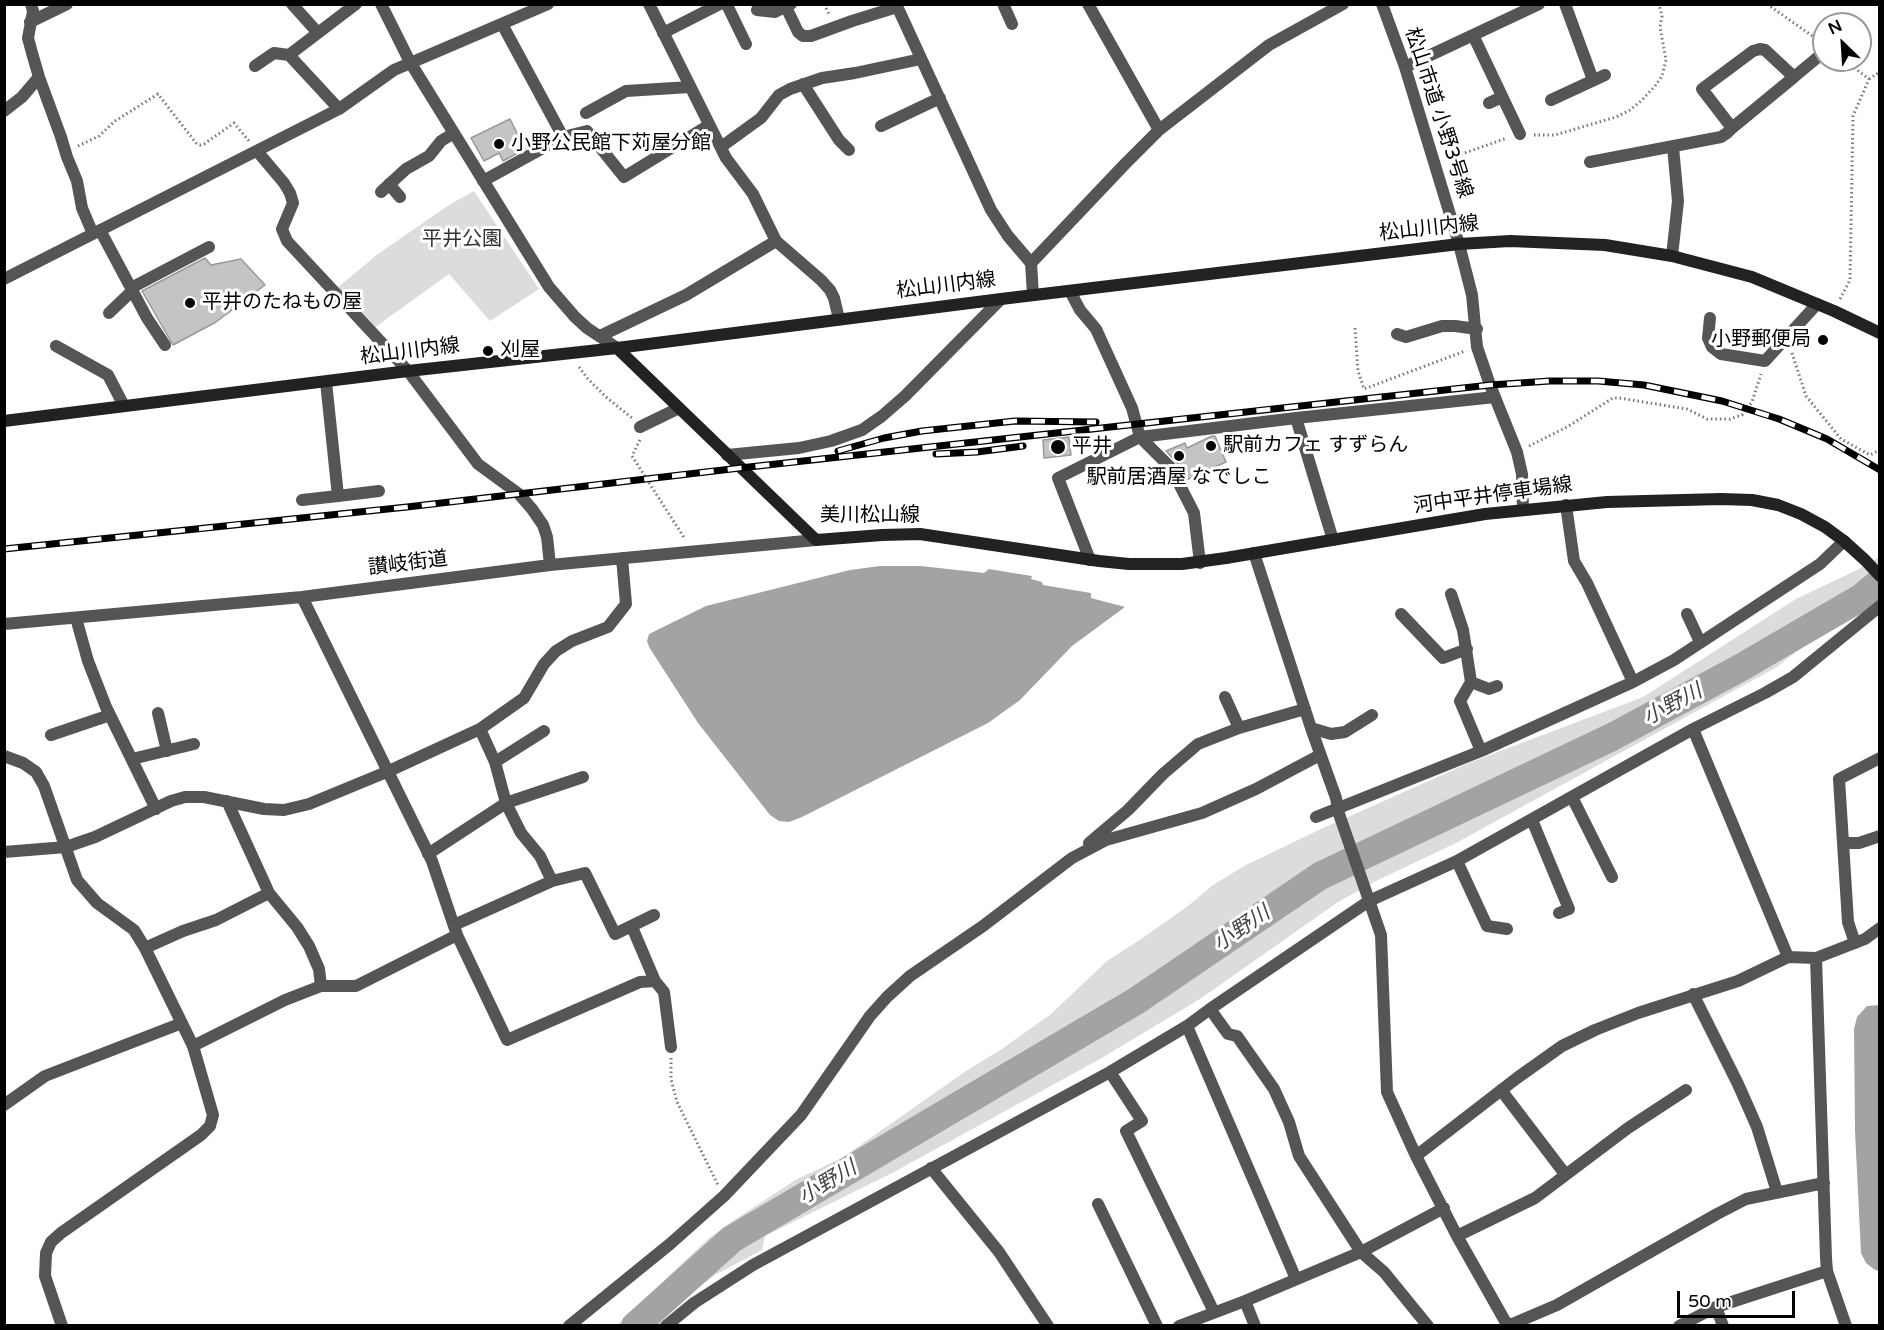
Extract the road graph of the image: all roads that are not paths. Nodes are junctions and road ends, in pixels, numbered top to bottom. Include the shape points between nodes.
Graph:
1 (31, 4) edge
2 (67, 4) edge
3 (292, 4) edge
4 (356, 4) edge
5 (381, 4) edge
6 (548, 4) edge
7 (649, 4) edge
8 (720, 4) edge
9 (726, 4) edge
10 (1005, 4) edge
11 (1088, 4) edge
12 (1344, 4) edge
13 (1382, 4) edge
14 (1539, 4) edge
15 (1565, 4) edge
16 (789, 6) edge
17 (897, 6) edge
18 (757, 10) dead end
19 (30, 22) junction
20 (502, 24) junction
21 (1012, 24) dead end
22 (318, 33) junction
23 (663, 33) junction
24 (1473, 35) junction
25 (746, 44) dead end
26 (289, 55) junction
27 (921, 59) junction
28 (410, 62) junction
29 (1812, 62) edge
30 (255, 66) dead end
31 (1405, 67) junction
32 (39, 77) junction
33 (1794, 77) junction
34 (803, 84) junction
35 (690, 87) junction
36 (1502, 97) junction
37 (940, 98) junction
38 (1551, 100) dead end
39 (1489, 103) dead end
40 (339, 109) junction
41 (4, 111) edge
42 (586, 113) dead end
43 (709, 125) junction
44 (881, 126) dead end
45 (1732, 128) junction
46 (1159, 130) junction
47 (454, 133) junction
48 (1520, 134) road end
49 (563, 137) junction
50 (721, 147) junction
51 (1673, 147) junction
52 (849, 150) dead end
53 (256, 151) junction
54 (1590, 162) dead end
55 (483, 180) junction
56 (400, 197) dead end
57 (96, 232) junction
58 (776, 241) junction
59 (1459, 244) junction
60 (209, 247) dead end
61 (1672, 256) junction
62 (1031, 263) junction
63 (4, 279) edge
64 (132, 289) junction
65 (1070, 291) junction
66 (1033, 295) junction
67 (1001, 299) junction
68 (1817, 304) junction
69 (109, 313) dead end
70 (839, 318) junction
71 (1710, 318) dead end
72 (1477, 329) junction
73 (1880, 333) edge
74 (1397, 334) dead end
75 (600, 336) junction
76 (165, 345) dead end
77 (56, 346) dead end
78 (617, 348) junction
79 (408, 371) junction
80 (326, 382) junction
81 (1495, 397) junction
82 (124, 406) junction
83 (679, 408) junction
84 (1296, 418) junction
85 (4, 421) edge
86 (640, 427) road end
87 (1140, 437) junction
88 (727, 455) junction
89 (380, 491) dead end
90 (338, 496) junction
91 (302, 500) dead end
92 (1566, 506) junction
93 (1523, 510) junction
94 (816, 540) junction
95 (1334, 540) junction
96 (1844, 541) junction
97 (1254, 553) junction
98 (622, 558) junction
99 (1090, 560) junction
100 (1200, 562) junction
101 (550, 565) junction
102 (1880, 576) edge
103 (1451, 594) dead end
104 (302, 597) junction
105 (1880, 606) edge
106 (1401, 614) dead end
107 (1687, 614) dead end
108 (76, 618) junction
109 (4, 624) edge
110 (1700, 642) junction
111 (1467, 649) junction
112 (1471, 682) junction
113 (1633, 682) junction
114 (1497, 686) dead end
115 (1225, 697) dead end
116 (1305, 709) junction
117 (158, 713) dead end
118 (1372, 715) dead end
119 (110, 716) junction
120 (1239, 728) junction
121 (1311, 728) junction
122 (480, 729) junction
123 (1693, 729) junction
124 (544, 731) dead end
125 (51, 735) dead end
126 (194, 744) dead end
127 (167, 751) junction
128 (1481, 751) junction
129 (1320, 755) junction
130 (4, 756) edge
131 (1880, 758) edge
132 (132, 759) junction
133 (495, 762) junction
134 (389, 771) junction
135 (583, 777) dead end
136 (1572, 797) junction
137 (227, 801) junction
138 (506, 803) junction
139 (156, 809) junction
140 (1338, 812) junction
141 (1316, 817) dead end
142 (1532, 820) junction
143 (1880, 836) edge
144 (1843, 843) junction
145 (66, 848) junction
146 (4, 852) edge
147 (428, 854) junction
148 (1072, 858) junction
149 (1457, 861) junction
150 (1612, 877) dead end
151 (552, 881) junction
152 (269, 892) junction
153 (1368, 898) junction
154 (1559, 913) dead end
155 (654, 915) dead end
156 (632, 927) junction
157 (1880, 928) edge
158 (1507, 929) dead end
159 (455, 930) junction
160 (1856, 943) junction
161 (145, 948) junction
162 (1788, 957) junction
163 (1816, 958) junction
164 (655, 981) junction
165 (321, 986) junction
166 (1693, 994) junction
167 (1210, 1009) junction
168 (182, 1023) junction
169 (1187, 1026) junction
170 (193, 1046) junction
171 (671, 1047) road end
172 (1110, 1072) junction
173 (1501, 1090) junction
174 (1686, 1090) dead end
175 (4, 1106) edge
176 (1416, 1156) junction
177 (931, 1168) junction
178 (1564, 1174) junction
179 (1824, 1183) junction
180 (1777, 1192) junction
181 (1098, 1204) dead end
182 (1444, 1208) junction
183 (1458, 1236) junction
184 (1360, 1252) junction
185 (1827, 1271) junction
186 (1296, 1279) junction
187 (1245, 1301) junction
188 (1716, 1307) junction
189 (1214, 1312) junction
190 (1506, 1324) edge
191 (62, 1326) edge
192 (569, 1326) edge
193 (666, 1326) edge
194 (1048, 1326) edge
195 (1157, 1326) edge
196 (1179, 1326) edge
197 (1255, 1326) edge
198 (1428, 1326) edge
199 (1679, 1326) edge
200 (1723, 1326) edge
201 (1846, 1326) edge

1 - 19 street
2 - 19 street
3 - 22 street
4 - 22 street
5 - 28 street
6 - 20 street
7 - 23 street
8 - 23 street
9 - 25 street
10 - 21 street
11 - 46 street
12 - 46 street via 1269,45
13 - 31 street, 松山市道 小野3号線
14 - 24 street
15 - 38 street via 1599,77
16 - 17 street via 803,36
16 - 18 street via 775,12
17 - 27 street
19 - 32 street via 28,38
20 - 28 street
20 - 49 street
22 - 26 street
23 - 35 street
24 - 31 street
24 - 36 street
26 - 30 street via 273,53
26 - 40 street
27 - 34 street
27 - 37 street
28 - 40 street
28 - 47 street
29 - 33 street
31 - 59 street, 松山市道 小野3号線
32 - 41 street
32 - 57 street via 77,181 82,208
33 - 45 street
33 - 45 street via 1760,48 1702,89
34 - 50 street via 779,95 760,118
34 - 52 street
35 - 42 street via 626,91
35 - 43 street
36 - 39 street
36 - 48 street
37 - 44 street
37 - 62 street via 991,210
40 - 53 street
43 - 49 street via 624,177 587,131
43 - 50 street
45 - 51 street via 1721,137
46 - 62 street
47 - 55 street
47 - 56 street via 385,188
49 - 55 street
50 - 58 street via 753,194
51 - 54 street
51 - 61 street via 1678,201
53 - 57 street
53 - 79 street via 290,193 293,203 282,229 287,241
55 - 75 street via 549,287 575,317
57 - 63 street
57 - 64 street
58 - 70 street via 825,285 834,298
58 - 75 street via 686,295
59 - 61 main road, 松山川内線 via 1510,241 1605,245
59 - 65 main road, 松山川内線
59 - 72 street, 松山市道 小野3号線 via 1473,295
60 - 64 street
61 - 68 main road, 松山川内線 via 1752,277
62 - 66 street
64 - 69 street
64 - 76 street
65 - 66 main road, 松山川内線
65 - 87 street via 1096,329 1132,408
66 - 67 main road, 松山川内線
67 - 70 main road, 松山川内線
67 - 88 street via 905,396 862,430 799,448
68 - 71 street via 1765,361 1721,354 1712,347 1708,338
68 - 73 main road, 松山川内線
70 - 78 main road, 松山川内線
72 - 74 street via 1442,326 1406,337
72 - 81 street, 松山市道 小野3号線 via 1478,347
75 - 78 street
77 - 82 street via 108,375
78 - 79 main road, 松山川内線
78 - 83 main road, 美川松山線
79 - 80 main road, 松山川内線
79 - 101 street via 478,464 519,494 532,509 545,531
80 - 82 main road, 松山川内線
80 - 90 street
81 - 84 street
81 - 93 street, 松山市道 小野3号線 via 1517,452
82 - 85 main road, 松山川内線
83 - 86 street
83 - 88 main road, 美川松山線
84 - 87 street
84 - 95 street
87 - 99 street via 1058,478
87 - 100 street via 1171,468 1194,513
88 - 94 main road, 美川松山線
89 - 90 street
90 - 91 street
92 - 93 main road, 河中平井停車場線
92 - 96 main road, 河中平井停車場線 via 1654,500 1752,500 1801,514
92 - 113 street via 1574,561
93 - 95 main road, 河中平井停車場線
94 - 98 street, 讃岐街道
94 - 99 main road, 美川松山線 via 920,534
95 - 97 main road, 河中平井停車場線
96 - 102 main road, 河中平井停車場線
96 - 110 street via 1820,564
97 - 100 main road, 河中平井停車場線
97 - 116 street
98 - 101 street, 讃岐街道
98 - 122 street via 626,604 608,627 556,651 524,698
99 - 100 main road, 河中平井停車場線 via 1129,564
101 - 104 street, 讃岐街道
103 - 111 street
104 - 108 street, 讃岐街道
104 - 134 street
105 - 123 street via 1793,677
106 - 111 street via 1443,658
107 - 110 street
108 - 109 street, 讃岐街道
108 - 119 street
110 - 113 street
111 - 112 street
112 - 114 street via 1489,689
112 - 128 street via 1460,701
113 - 128 street
115 - 120 street
116 - 120 street
116 - 121 street
117 - 127 street
118 - 121 street via 1345,732 1331,734
119 - 125 street
119 - 132 street
120 - 148 street via 1198,744
121 - 129 street
122 - 133 street
122 - 134 street
123 - 136 street
123 - 162 street
124 - 133 street
126 - 127 street
127 - 132 street
128 - 140 street
129 - 140 street
129 - 148 street via 1202,813 1106,840
130 - 145 street via 36,772
131 - 144 street via 1839,779
132 - 139 street
133 - 138 street
134 - 137 street via 309,804 284,810
134 - 147 street
135 - 138 street
136 - 142 street
136 - 150 street
137 - 139 street via 185,797
137 - 152 street
138 - 147 street
138 - 151 street
139 - 145 street
140 - 141 street
140 - 153 street
142 - 149 street
142 - 154 street via 1569,909
143 - 144 street
144 - 160 street via 1848,922
145 - 146 street
145 - 161 street via 84,890 134,930
147 - 159 street
148 - 192 street via 887,997 801,1115 724,1196
149 - 153 street
149 - 158 street via 1487,926
151 - 156 street via 585,873 615,934
151 - 159 street
152 - 161 street via 216,920
152 - 165 street via 309,946 320,969
153 - 167 street
153 - 176 street via 1383,947 1387,1092
155 - 156 street
156 - 164 street
157 - 160 street
159 - 164 street via 507,1040 640,982
159 - 165 street via 356,986
160 - 163 street
161 - 168 street
162 - 163 street
162 - 166 street via 1738,981
163 - 179 street
164 - 171 street via 664,992
165 - 170 street
166 - 173 street via 1562,1046
166 - 180 street via 1757,1127
167 - 169 street
167 - 184 street via 1228,1034 1237,1036 1274,1089 1299,1156
168 - 170 street
168 - 175 street via 45,1076
169 - 172 street
169 - 186 street
170 - 191 street via 213,1115 210,1126 51,1242 46,1253 45,1276
172 - 177 street
172 - 189 street via 1142,1121 1126,1131
173 - 176 street
173 - 178 street
174 - 178 street
176 - 182 street
177 - 193 street via 753,1265
177 - 194 street via 999,1252
178 - 183 street via 1535,1198
179 - 180 street
179 - 185 street
180 - 190 street via 1746,1199 1557,1305
181 - 195 street
182 - 183 street
182 - 184 street
183 - 190 street
184 - 186 street
184 - 198 street via 1384,1272
185 - 188 street
185 - 201 street
186 - 187 street
187 - 189 street
187 - 197 street
188 - 199 street
188 - 200 street
189 - 196 street

